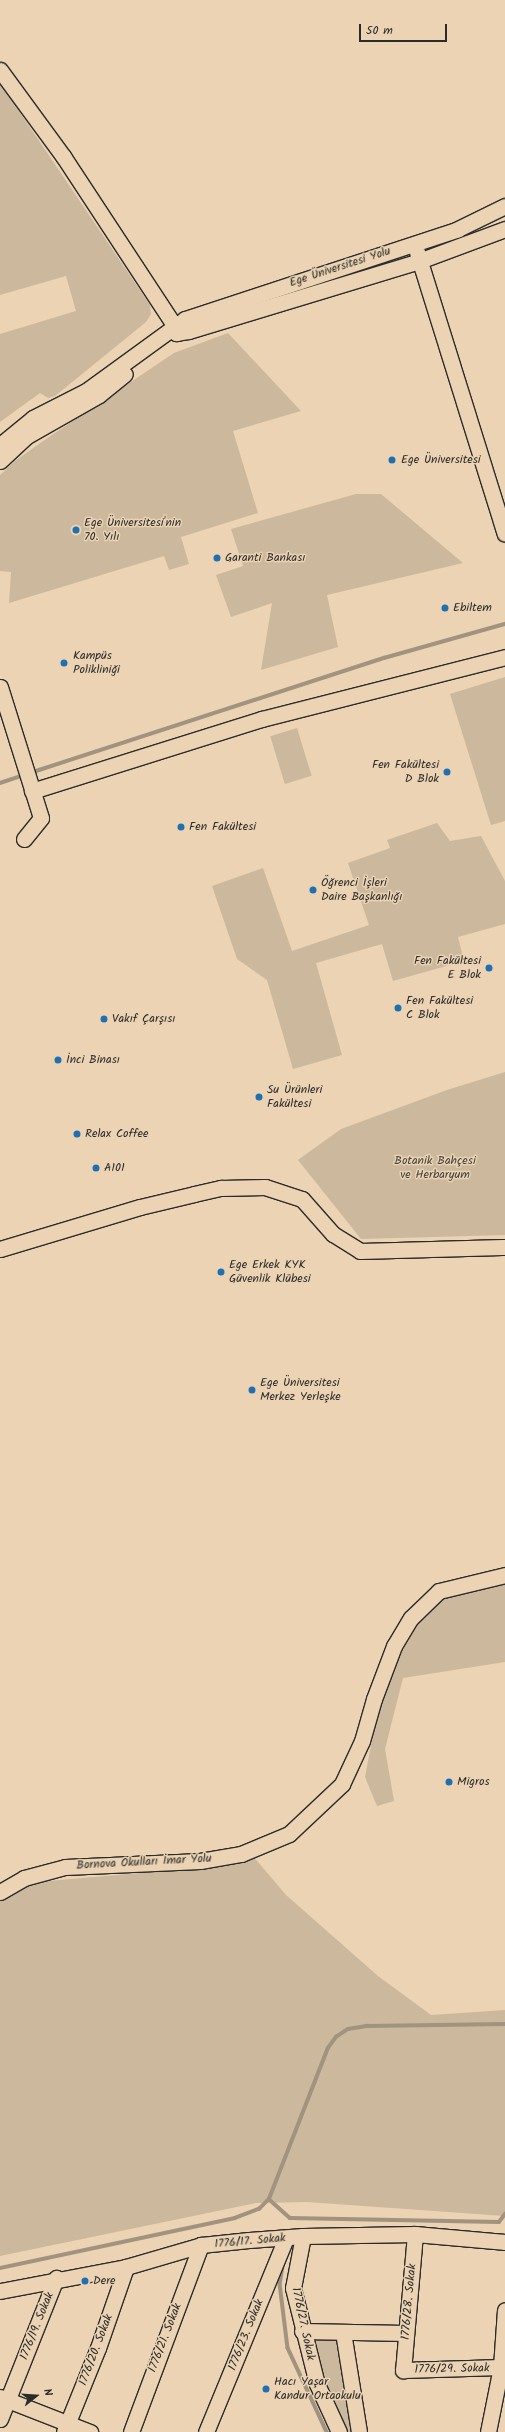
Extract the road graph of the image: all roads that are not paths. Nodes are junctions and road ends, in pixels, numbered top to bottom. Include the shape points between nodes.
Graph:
1 (0, 70) edge
2 (505, 206) edge
3 (505, 229) edge
4 (414, 243) junction
5 (419, 261) junction
6 (176, 329) junction
7 (0, 445) edge
8 (0, 461) edge
9 (505, 534) edge
10 (505, 657) edge
11 (0, 687) edge
12 (32, 791) junction
13 (24, 839) dead end
14 (505, 1247) edge
15 (0, 1249) edge
16 (505, 1575) edge
17 (0, 1892) edge
18 (415, 2234) junction
19 (303, 2236) junction
20 (286, 2238) junction
21 (505, 2242) edge
22 (201, 2245) junction
23 (126, 2267) junction
24 (56, 2278) junction
25 (0, 2291) edge
26 (505, 2310) edge
27 (302, 2330) junction
28 (343, 2332) junction
29 (406, 2333) junction
30 (501, 2368) junction
31 (403, 2370) joint
32 (4, 2399) edge
33 (0, 2419) edge
34 (66, 2427) edge
35 (90, 2432) edge
36 (131, 2432) edge
37 (206, 2432) edge
38 (338, 2432) edge
39 (359, 2432) edge
40 (488, 2432) edge

1 - 6 street via 63,156
2 - 4 street, Ege Üniversitesi Yolu via 458,229
3 - 5 street, Ege Üniversitesi Yolu
4 - 5 street
4 - 6 street, Ege Üniversitesi Yolu via 184,318
5 - 6 street, Ege Üniversitesi Yolu
5 - 9 street
6 - 7 street via 86,390 33,418
6 - 8 street via 99,395 27,436
10 - 12 street via 262,719
11 - 12 street
12 - 13 street via 41,818
14 - 15 street via 360,1251 333,1234 302,1199 265,1188 221,1188 140,1207
16 - 17 street, Bornova Okulları İmar Yolu via 439,1591 411,1618 394,1646 362,1741 342,1784 289,1834 241,1854 200,1861 65,1867 24,1878
18 - 19 street, 1776/17. Sokak
18 - 21 street, 1776/17. Sokak
18 - 29 street, 1776/28. Sokak
19 - 20 street, 1776/17. Sokak
19 - 27 street, 1776/27. Sokak via 293,2288
20 - 22 street, 1776/17. Sokak
20 - 37 street, 1776/23. Sokak
22 - 23 street, 1776/17. Sokak
22 - 36 street, 1776/21. Sokak
23 - 24 street, 1776/17. Sokak
23 - 34 street, 1776/20. Sokak via 98,2348
24 - 25 street, 1776/17. Sokak
24 - 32 street, 1776/19. Sokak
26 - 30 street
27 - 28 street
27 - 38 street, 1776/27. Sokak via 317,2384
28 - 29 street
28 - 39 street
29 - 31 street, 1776/28. Sokak
30 - 31 street, 1776/29. Sokak
30 - 40 street
32 - 33 street, 1776/19. Sokak
32 - 34 street
34 - 35 street

